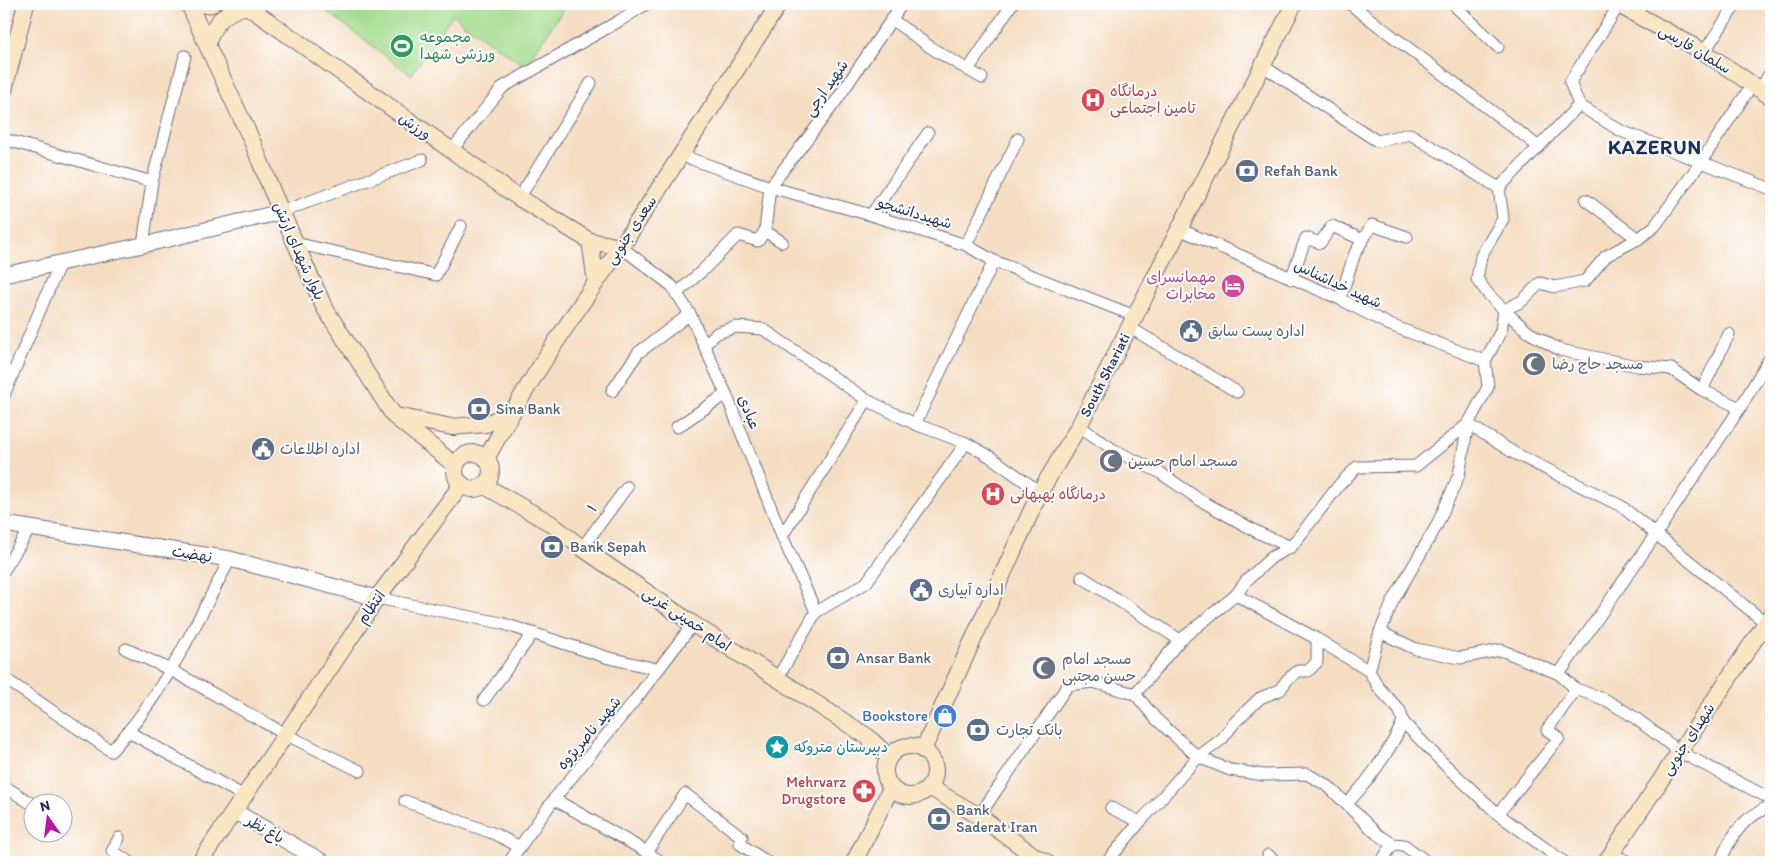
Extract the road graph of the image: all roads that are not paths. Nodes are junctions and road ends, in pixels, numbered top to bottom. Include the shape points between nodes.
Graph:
1 (26, 4) edge
2 (189, 4) edge
3 (196, 4) edge
4 (212, 4) edge
5 (646, 4) edge
6 (779, 4) edge
7 (902, 4) edge
8 (1012, 4) edge
9 (1294, 4) edge
10 (1350, 4) edge
11 (1618, 4) edge
12 (1736, 4) edge
13 (245, 5) edge
14 (1455, 5) edge
15 (891, 19) junction
16 (207, 46) junction
17 (1498, 47) dead end
18 (1704, 52) junction
19 (185, 56) dead end
20 (1263, 66) junction
21 (968, 70) junction
22 (1771, 71) edge
23 (982, 78) dead end
24 (591, 83) dead end
25 (4, 90) edge
26 (1761, 91) edge
27 (1579, 105) junction
28 (928, 133) dead end
29 (4, 139) edge
30 (1018, 139) dead end
31 (1539, 147) junction
32 (451, 151) junction
33 (680, 155) junction
34 (422, 160) dead end
35 (1701, 162) junction
36 (152, 182) junction
37 (770, 187) junction
38 (1499, 188) junction
39 (1771, 189) edge
40 (519, 198) junction
41 (1586, 200) dead end
42 (281, 212) junction
43 (871, 215) junction
44 (461, 226) dead end
45 (1179, 229) junction
46 (765, 231) junction
47 (1407, 236) dead end
48 (1638, 239) junction
49 (1363, 240) junction
50 (590, 241) junction
51 (782, 242) dead end
52 (295, 243) junction
53 (143, 245) junction
54 (966, 245) junction
55 (621, 247) junction
56 (994, 261) junction
57 (60, 263) junction
58 (4, 275) edge
59 (1291, 278) junction
60 (596, 282) junction
61 (676, 294) junction
62 (1340, 299) junction
63 (1504, 310) junction
64 (690, 314) junction
65 (1132, 322) junction
66 (1729, 334) dead end
67 (704, 345) junction
68 (1771, 356) edge
69 (1485, 361) junction
70 (1702, 390) junction
71 (612, 391) dead end
72 (1237, 392) dead end
73 (726, 394) junction
74 (4, 395) edge
75 (867, 400) junction
76 (1740, 408) junction
77 (511, 412) junction
78 (394, 416) junction
79 (915, 424) junction
80 (1468, 424) junction
81 (1079, 426) junction
82 (677, 427) dead end
83 (966, 443) junction
84 (486, 459) junction
85 (456, 466) junction
86 (462, 484) junction
87 (483, 485) junction
88 (627, 487) dead end
89 (1040, 492) junction
90 (4, 524) edge
91 (30, 528) junction
92 (1656, 534) junction
93 (782, 536) junction
94 (1291, 547) junction
95 (582, 548) junction
96 (230, 560) junction
97 (4, 570) edge
98 (1082, 576) dead end
99 (1236, 595) junction
100 (377, 598) junction
101 (816, 612) junction
102 (1769, 622) edge
103 (693, 624) junction
104 (1380, 632) junction
105 (533, 633) junction
106 (1317, 639) junction
107 (1180, 640) junction
108 (126, 649) dead end
109 (657, 669) junction
110 (171, 670) junction
111 (1369, 671) junction
112 (1559, 674) junction
113 (4, 678) edge
114 (777, 678) junction
115 (1576, 689) junction
116 (1135, 694) junction
117 (484, 700) dead end
118 (1403, 722) junction
119 (129, 732) junction
120 (286, 734) junction
121 (923, 750) junction
122 (1680, 752) junction
123 (889, 757) junction
124 (1198, 757) junction
125 (360, 771) dead end
126 (4, 786) edge
127 (929, 787) junction
128 (891, 788) junction
129 (244, 796) junction
130 (22, 798) edge
131 (554, 799) junction
132 (1771, 799) edge
133 (405, 801) dead end
134 (1347, 804) junction
135 (1771, 805) edge
136 (1111, 808) dead end
137 (234, 811) junction
138 (1498, 814) junction
139 (979, 816) junction
140 (1140, 822) junction
141 (119, 838) dead end
142 (1393, 844) junction
143 (520, 846) junction
144 (647, 852) junction
145 (1608, 858) edge
146 (1038, 860) edge
147 (130, 862) edge
148 (200, 862) edge
149 (323, 862) edge
150 (509, 862) edge
151 (661, 862) edge
152 (767, 862) edge
153 (854, 862) edge
154 (1107, 862) edge
155 (1381, 862) edge
156 (1427, 862) edge
157 (1564, 862) edge
158 (1630, 862) edge
159 (1721, 862) edge

1 - 25 main road
2 - 16 main road, بلوار شهدای ارتش
3 - 4 main road
5 - 32 street via 503,87
6 - 33 main road, سعدی جنوبی
7 - 15 street, شهید ارجی
8 - 21 street
9 - 20 main road, South Shariati
10 - 31 street
11 - 18 main road, سلمان فارسی
11 - 27 street via 1570,82
12 - 18 street
13 - 16 main road via 220,19 211,31
13 - 32 main road, ورزش
14 - 17 street
15 - 21 street
15 - 37 street, شهید ارجی via 834,104
16 - 42 main road, بلوار شهدای ارتش
18 - 26 main road, سلمان فارسی
19 - 36 street
20 - 38 street via 1377,141 1410,134
20 - 45 main road, South Shariati
21 - 23 street
22 - 26 street
24 - 40 street
26 - 35 street
27 - 31 street
27 - 35 street via 1621,131
28 - 43 street
29 - 36 street
30 - 54 street
31 - 38 street
32 - 40 main road, ورزش
33 - 37 street, شهیددانشجو
33 - 55 main road, سعدی جنوبی
34 - 42 street
35 - 39 street
35 - 48 street via 1655,226
36 - 53 street
37 - 43 street, شهیددانشجو
37 - 46 street
38 - 63 street via 1503,219 1481,256 1477,279
40 - 50 main road, ورزش
41 - 48 street
42 - 52 main road, بلوار شهدای ارتش
42 - 53 street
43 - 54 street, شهیددانشجو
44 - 52 street via 436,275
45 - 59 street, شهید خداشناس
45 - 65 main road, South Shariati
46 - 51 street
46 - 61 street via 758,241 738,235
47 - 49 street via 1372,225
48 - 63 street via 1606,256 1585,281 1555,287 1540,283 1522,301
49 - 59 street via 1332,226 1320,243 1306,238
49 - 62 street
50 - 55 main road, ورزش
50 - 60 main road
52 - 78 main road, بلوار شهدای ارتش via 324,307
53 - 57 street
54 - 56 street, شهیددانشجو
55 - 60 main road, سعدی جنوبی
55 - 61 street, عبادی via 672,286
56 - 65 street, شهیددانشجو
56 - 79 street
57 - 58 street
57 - 74 street
59 - 62 street, شهید خداشناس
60 - 77 main road, سعدی جنوبی
61 - 64 street, عبادی
62 - 69 street, شهید خداشناس via 1390,325
63 - 69 street via 1501,331
63 - 70 street via 1528,332 1560,350 1637,366 1671,369
64 - 67 street, عبادی
64 - 71 street via 638,353
65 - 72 street, شهیددانشجو
65 - 81 main road, South Shariati
66 - 70 street
67 - 73 street, عبادی
67 - 75 street via 717,333 736,327 763,329
68 - 76 street
69 - 80 street via 1488,387
70 - 76 street
73 - 82 street
73 - 93 street, عبادی
75 - 79 street
75 - 93 street
76 - 92 street
77 - 78 main road via 486,424 452,427
77 - 84 main road, سعدی جنوبی
78 - 85 main road, بلوار شهدای ارتش
79 - 83 street
80 - 92 street via 1514,453 1621,506
80 - 94 street via 1416,466 1357,467
80 - 104 street via 1459,475 1437,525 1393,601
81 - 89 main road, South Shariati
81 - 94 street via 1200,500
83 - 89 street
83 - 101 street via 866,582
84 - 85 main road via 475,453 469,454 463,456
84 - 87 main road via 491,473
85 - 86 main road via 457,478
86 - 87 main road via 472,488
86 - 100 main road, انتظام
87 - 95 main road, امام خمینی غربی via 550,523
88 - 95 street, ۱
89 - 121 main road, South Shariati
90 - 91 street, نهضت
91 - 96 street, نهضت
91 - 97 street
92 - 102 street
92 - 112 street
93 - 101 street, عبادی
94 - 99 street via 1272,557
95 - 103 main road, امام خمینی غربی
96 - 100 street, نهضت
96 - 110 street
98 - 107 street
99 - 106 street
99 - 107 street
100 - 105 street via 501,622
100 - 120 main road, انتظام
101 - 114 street
102 - 122 main road, شهدای جنوبی
103 - 109 street, شهید ناصرپژوه
103 - 114 main road, امام خمینی غربی
104 - 111 street
104 - 112 street via 1416,649 1460,658 1501,650
105 - 109 street via 609,658
105 - 117 street
106 - 111 street
106 - 124 street via 1317,662 1308,671 1298,670 1280,690 1260,698 1222,740
107 - 116 street
108 - 110 street
109 - 131 street, شهید ناصرپژوه
110 - 119 street
110 - 120 street
111 - 118 street via 1379,688 1400,711
112 - 115 street
113 - 119 street via 111,751
114 - 123 main road, امام خمینی غربی via 868,737
115 - 122 street via 1606,700
115 - 138 street via 1547,730 1559,738
116 - 124 street via 1156,719
116 - 139 street via 1094,682 1068,685
118 - 134 street via 1393,744
118 - 138 street
119 - 129 street
120 - 125 street
120 - 129 main road, انتظام
121 - 123 main road via 908,746
121 - 127 main road via 929,755 934,768
122 - 132 street
122 - 145 main road, شهدای جنوبی
123 - 128 main road via 884,771
124 - 134 street via 1230,770 1264,775 1307,774 1328,786
124 - 140 street
126 - 130 street
127 - 128 main road via 913,796 900,794
127 - 139 main road
128 - 153 main road
129 - 137 main road, انتظام
131 - 143 street, شهید ناصرپژوه
131 - 144 street
133 - 143 street
134 - 142 street via 1377,834
135 - 159 street via 1739,829
136 - 140 street
137 - 148 main road, انتظام
137 - 149 street, باغ نظر
138 - 157 street
139 - 146 main road
140 - 154 street
141 - 147 street via 112,851
142 - 155 street
142 - 156 street via 1404,845
143 - 150 street, شهید ناصرپژوه
144 - 151 street
144 - 152 street via 685,794 742,838 740,844
145 - 158 street

